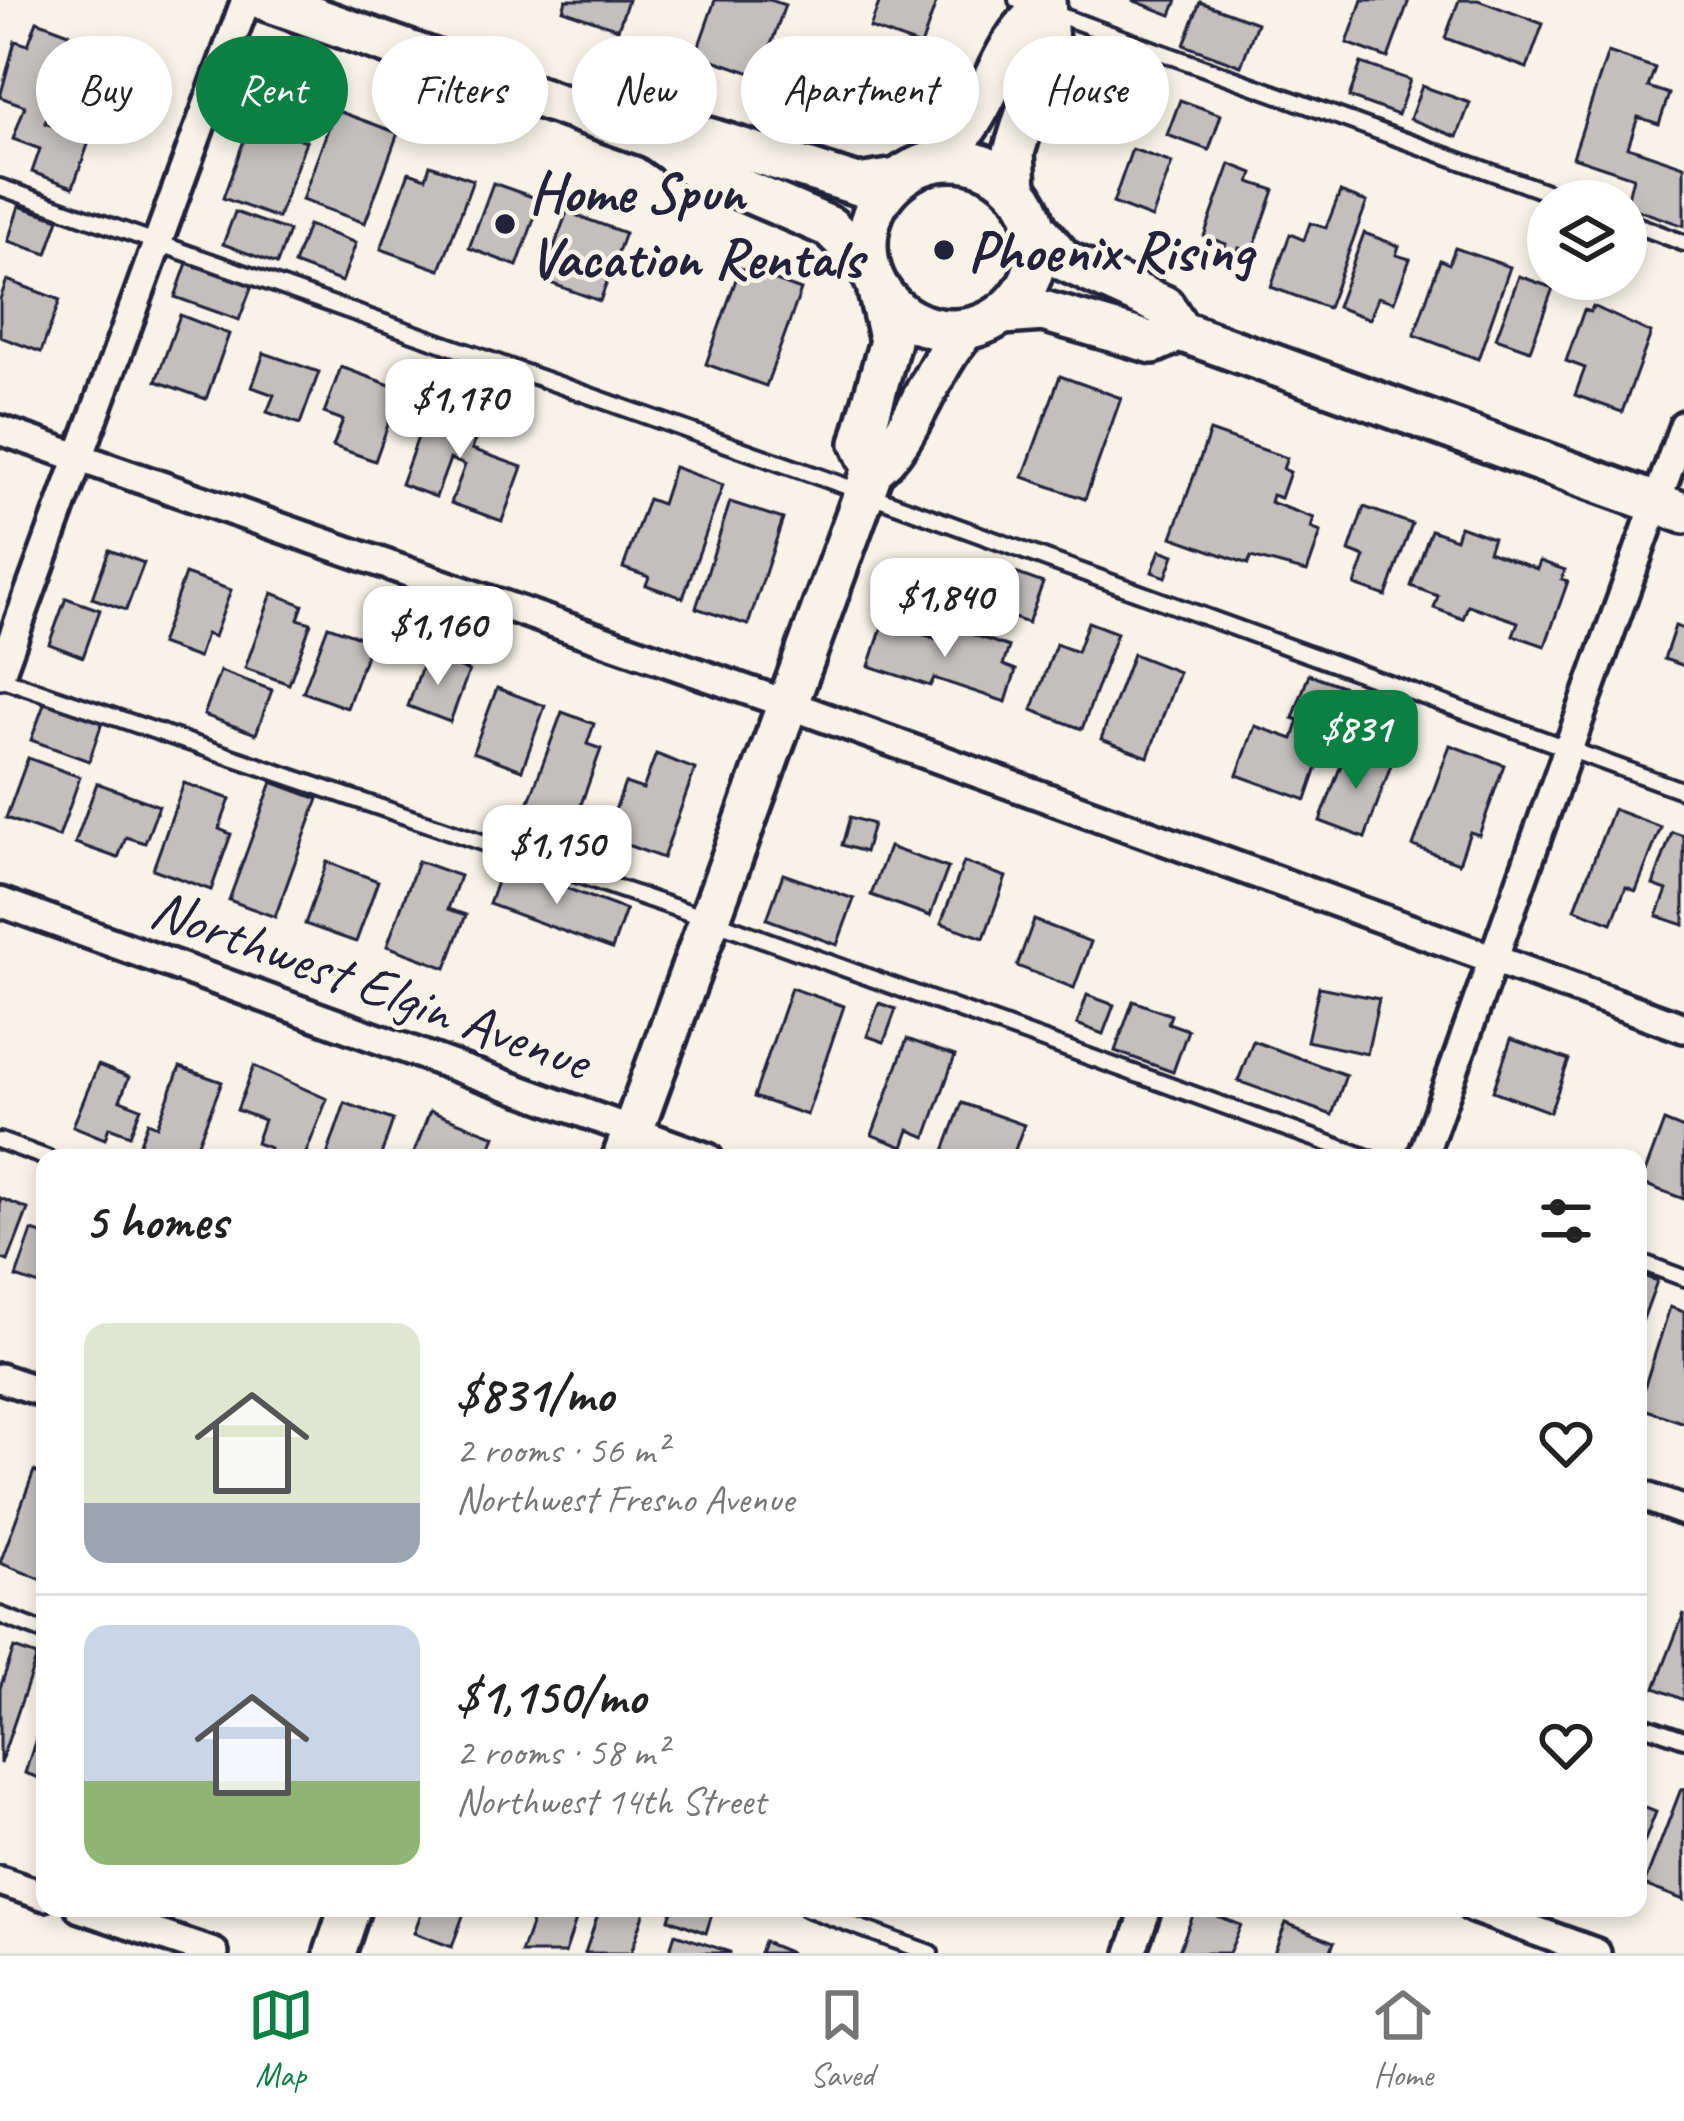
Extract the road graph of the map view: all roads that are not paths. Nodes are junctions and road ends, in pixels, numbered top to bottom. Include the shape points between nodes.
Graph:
1 (246, 0) edge
2 (265, 0) edge
3 (1035, 3) edge
4 (572, 109) edge
5 (717, 141) edge
6 (661, 144) edge
7 (938, 160) junction
8 (897, 178) junction
9 (1527, 185) edge
10 (0, 187) edge
11 (1016, 188) junction
12 (1036, 228) junction
13 (1647, 229) edge
14 (1684, 243) edge
15 (156, 245) junction
16 (872, 275) junction
17 (1003, 314) junction
18 (965, 330) junction
19 (1180, 331) junction
20 (1684, 424) edge
21 (0, 430) edge
22 (78, 460) junction
23 (869, 481) junction
24 (1670, 507) edge
25 (0, 676) edge
26 (790, 705) junction
27 (1568, 748) junction
28 (1684, 791) edge
29 (0, 902) edge
30 (708, 920) junction
31 (1494, 955) junction
32 (1684, 1028) edge
33 (0, 1142) edge
34 (628, 1145) edge
35 (1344, 1149) edge
36 (1425, 1149) edge
37 (36, 1154) edge
38 (1647, 1264) edge
39 (1684, 1278) edge
40 (0, 1378) edge
41 (36, 1391) edge
42 (1647, 1497) edge
43 (1684, 1511) edge
44 (0, 1615) edge
45 (36, 1629) edge
46 (1647, 1726) edge
47 (1684, 1739) edge
48 (0, 1881) edge
49 (36, 1893) edge
50 (107, 1917) edge
51 (347, 1917) edge
52 (831, 1917) edge
53 (1144, 1917) edge
54 (1498, 1917) edge
55 (214, 1953) edge
56 (334, 1953) edge
57 (930, 1953) edge
58 (1131, 1953) edge
59 (1596, 1953) edge

1 - 15 street
2 - 4 street
3 - 7 street via 977,121
3 - 9 lane
3 - 11 street via 1048,43 1014,152
5 - 8 street via 858,185
6 - 16 street via 699,171 810,215
7 - 8 street
7 - 11 street via 981,164
8 - 16 street via 870,217
10 - 15 lane
11 - 12 street
12 - 17 street via 1032,275
12 - 19 street via 1063,260 1164,306
13 - 14 lane
15 - 22 street
15 - 23 lane
16 - 18 street via 893,308 917,323
16 - 23 street via 890,340 861,443
17 - 18 street
17 - 19 street via 1043,310 1153,343
18 - 23 street via 921,392 893,456
19 - 24 street
20 - 24 street
21 - 22 street
22 - 25 street
22 - 26 street
23 - 26 street
23 - 27 lane
24 - 27 street
25 - 30 lane
26 - 30 street
26 - 31 street
27 - 28 lane
27 - 31 street
29 - 34 street, Northwest Elgin Avenue
30 - 34 street
30 - 35 lane
31 - 32 street
31 - 36 street
33 - 37 lane
38 - 39 lane
40 - 41 street
42 - 43 street
44 - 45 lane
46 - 47 lane
48 - 49 street
50 - 55 street
51 - 56 street
52 - 57 lane
53 - 58 street
54 - 59 street

